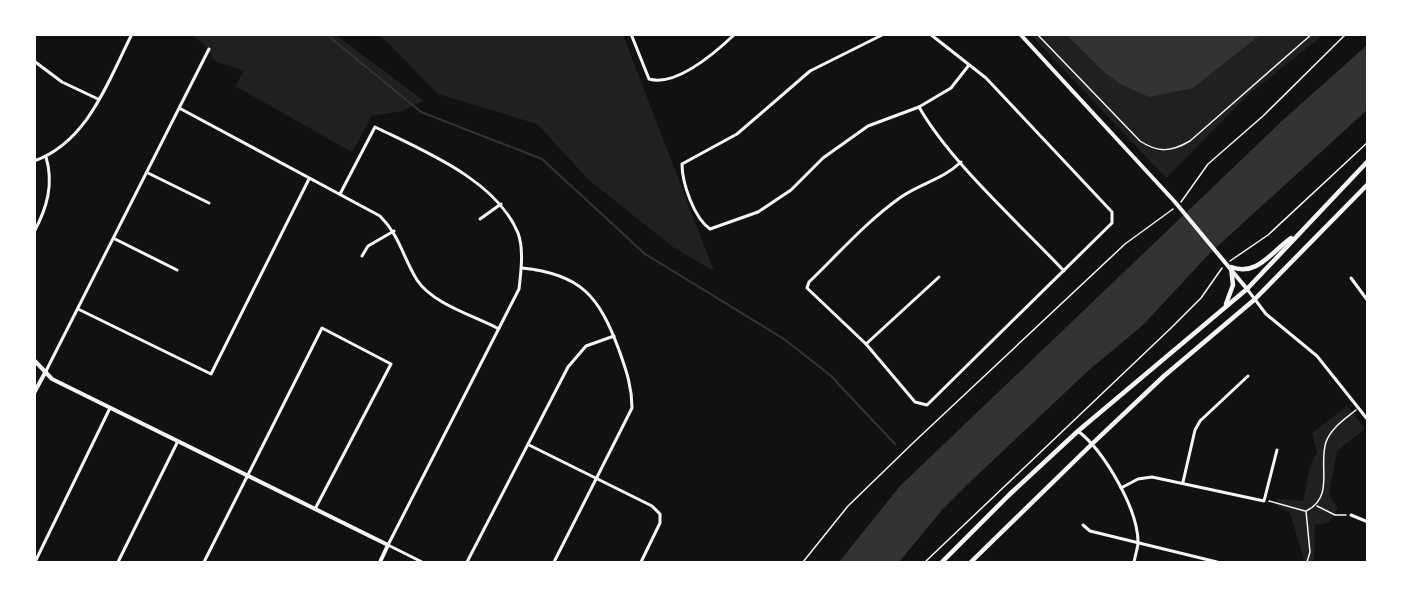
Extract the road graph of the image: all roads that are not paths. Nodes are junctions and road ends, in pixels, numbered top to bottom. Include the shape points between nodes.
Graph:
1 (631, 34) edge
2 (735, 34) edge
3 (884, 34) edge
4 (930, 34) edge
5 (1020, 34) edge
6 (130, 35) edge
7 (209, 49) dead end
8 (34, 60) edge
9 (969, 65) junction
10 (98, 99) junction
11 (919, 107) junction
12 (181, 109) junction
13 (45, 157) junction
14 (34, 161) edge
15 (1368, 161) edge
16 (961, 162) junction
17 (148, 173) junction
18 (309, 179) junction
19 (1368, 184) edge
20 (340, 194) junction
21 (209, 203) dead end
22 (501, 204) junction
23 (480, 219) dead end
24 (394, 231) junction
25 (1301, 231) junction
26 (34, 232) edge
27 (115, 239) junction
28 (362, 256) dead end
29 (1230, 266) junction
30 (522, 267) junction
31 (177, 270) dead end
32 (1064, 271) junction
33 (939, 277) dead end
34 (1351, 278) dead end
35 (1247, 289) junction
36 (1254, 300) junction
37 (1368, 300) edge
38 (1225, 307) junction
39 (78, 309) junction
40 (497, 328) junction
41 (614, 336) junction
42 (866, 344) junction
43 (34, 360) edge
44 (46, 371) junction
45 (1248, 376) dead end
46 (34, 393) edge
47 (111, 407) junction
48 (1368, 420) edge
49 (1078, 431) junction
50 (178, 441) junction
51 (1093, 442) junction
52 (529, 445) junction
53 (1277, 450) dead end
54 (247, 475) junction
55 (597, 479) junction
56 (1183, 482) junction
57 (1121, 488) junction
58 (315, 509) junction
59 (1351, 515) road end
60 (1368, 522) edge
61 (1083, 525) dead end
62 (1138, 543) junction
63 (388, 545) junction
64 (35, 562) edge
65 (118, 562) edge
66 (204, 562) edge
67 (380, 562) edge
68 (422, 562) edge
69 (467, 562) edge
70 (554, 562) edge
71 (641, 562) edge
72 (942, 562) edge
73 (971, 562) edge
74 (1134, 562) edge
75 (1218, 562) edge

1 - 2 street via 648,79 658,82 710,56
3 - 11 street via 810,71 737,134 682,164 682,175 701,223 710,229 758,212 791,190 823,158 867,126
4 - 9 street
5 - 29 street
6 - 10 street
7 - 12 street
8 - 10 street via 62,82
9 - 11 street via 951,88
9 - 32 street via 986,78 1112,212 1112,223
10 - 13 street via 79,132
11 - 16 street
12 - 17 street
12 - 18 street
13 - 14 street
13 - 26 street via 50,182 46,210
15 - 25 main road
16 - 32 street
16 - 42 street via 947,175 903,195 809,282 807,288
17 - 21 street
17 - 27 street
18 - 20 street
18 - 39 street via 211,374
19 - 36 main road
20 - 22 street via 375,127 447,162
20 - 24 street via 380,216
22 - 23 street
22 - 30 street via 519,235
24 - 28 street via 368,246
24 - 40 street via 418,281 434,297
25 - 29 main road via 1256,268 1248,271
25 - 35 main road
27 - 31 street
27 - 39 street
29 - 35 street
29 - 38 main road via 1233,285
30 - 40 street via 519,289
30 - 41 street via 560,274 582,288 605,314
32 - 42 street via 927,405 915,402
33 - 42 street
34 - 37 street
35 - 36 street
35 - 38 main road
36 - 48 street via 1317,356
36 - 51 main road
38 - 49 main road
39 - 44 street
40 - 63 street
41 - 52 street via 585,346 568,367
41 - 55 street via 632,386 632,408
43 - 44 street
44 - 46 street
44 - 47 street via 52,379
45 - 56 street via 1194,430
47 - 50 street
47 - 64 street
49 - 51 street
49 - 72 main road
50 - 54 street
50 - 65 street
51 - 57 street
51 - 73 main road
52 - 55 street
52 - 69 street
53 - 56 street via 1264,501
54 - 58 street
54 - 58 street via 322,328 391,364
54 - 66 street
55 - 70 street
55 - 71 street via 652,506 660,514 660,523
56 - 57 street via 1152,477
57 - 62 street
58 - 63 street
59 - 60 street
61 - 62 street via 1090,531
62 - 74 street
62 - 75 street
63 - 67 street
63 - 68 street

